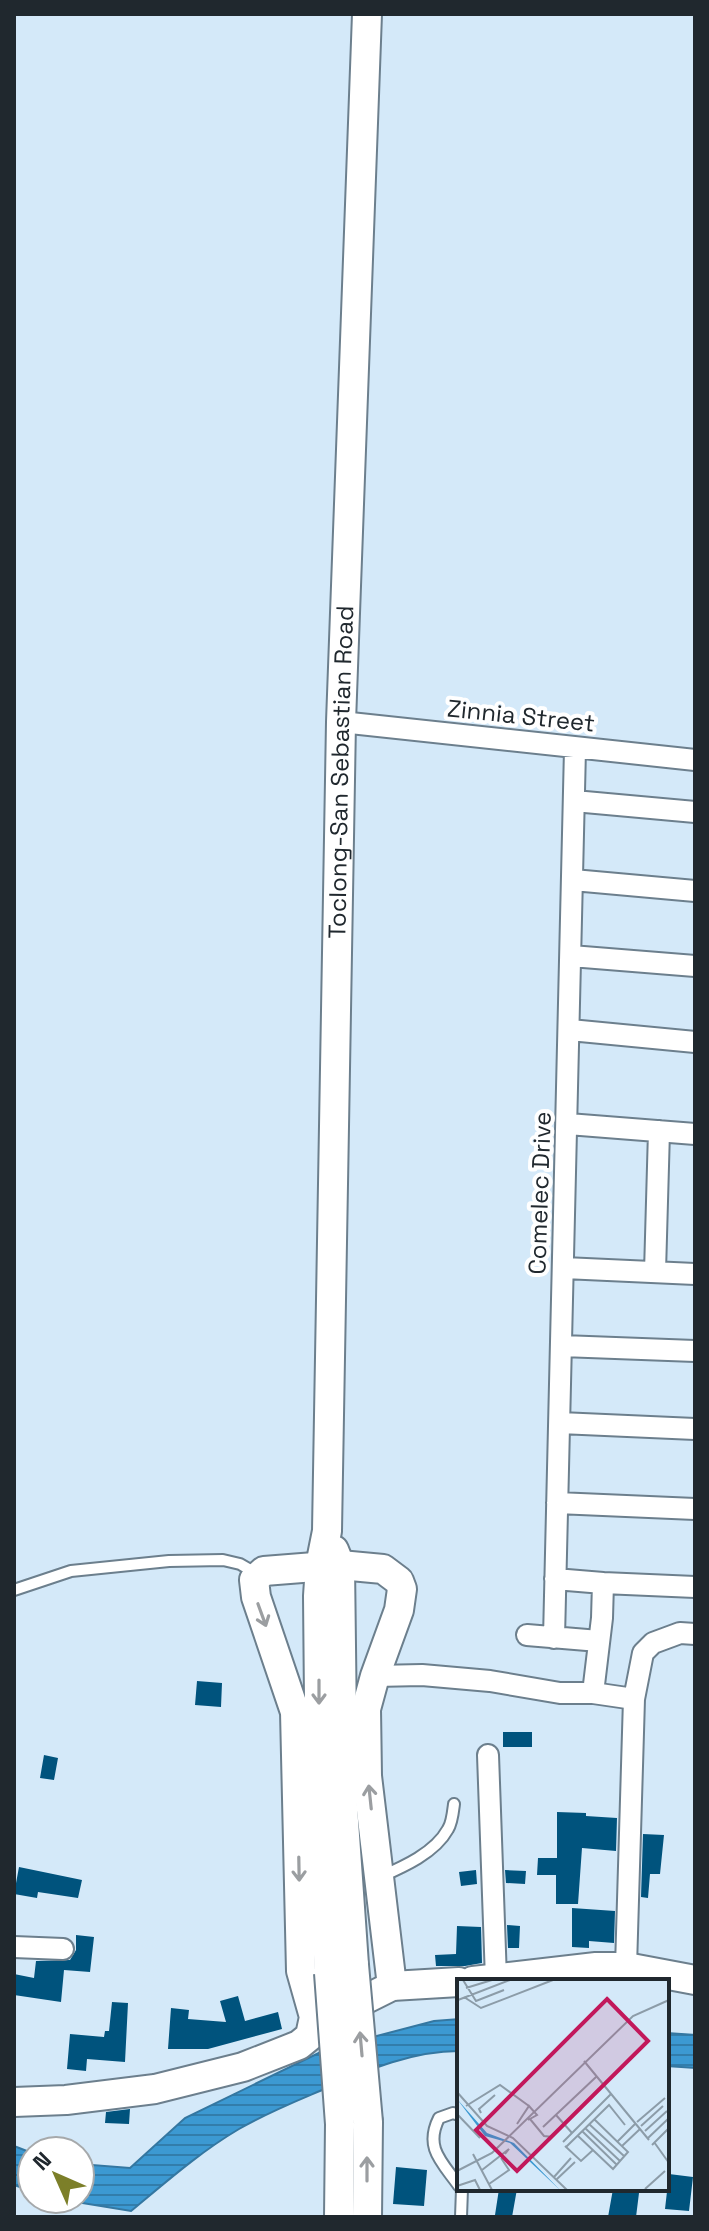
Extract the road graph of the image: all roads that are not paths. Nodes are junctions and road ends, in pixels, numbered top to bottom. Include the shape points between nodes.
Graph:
1 (367, 14) edge
2 (341, 722) junction
3 (575, 749) junction
4 (695, 760) edge
5 (574, 801) junction
6 (695, 812) edge
7 (573, 880) junction
8 (695, 891) edge
9 (571, 956) junction
10 (695, 966) edge
11 (570, 1030) junction
12 (695, 1042) edge
13 (568, 1124) junction
14 (659, 1131) junction
15 (695, 1134) edge
16 (564, 1268) junction
17 (655, 1272) junction
18 (695, 1274) edge
19 (562, 1346) junction
20 (695, 1351) edge
21 (560, 1423) junction
22 (695, 1429) edge
23 (557, 1503) junction
24 (695, 1509) edge
25 (330, 1565) junction
26 (258, 1574) junction
27 (555, 1579) junction
28 (603, 1583) junction
29 (695, 1587) edge
30 (14, 1590) edge
31 (695, 1634) edge
32 (527, 1635) dead end
33 (554, 1638) junction
34 (599, 1641) junction
35 (375, 1676) junction
36 (593, 1693) junction
37 (634, 1699) junction
38 (488, 1755) dead end
39 (454, 1804) dead end
40 (378, 1878) junction
41 (14, 1947) edge
42 (63, 1949) dead end
43 (626, 1967) junction
44 (485, 1979) edge
45 (492, 1979) edge
46 (695, 1980) edge
47 (457, 1982) edge
48 (392, 1986) junction
49 (314, 2017) junction
50 (14, 2102) edge
51 (457, 2114) edge
52 (354, 2123) junction
53 (457, 2182) edge
54 (461, 2191) edge
55 (339, 2217) edge
56 (367, 2217) edge
57 (461, 2217) edge

1 - 2 main road, Toclong-San Sebastian Road
2 - 3 street, Zinnia Street
2 - 25 main road, Toclong-San Sebastian Road
3 - 4 street, Zinnia Street
3 - 5 street, Comelec Drive
5 - 6 street
5 - 7 street, Comelec Drive
7 - 8 street
7 - 9 street, Comelec Drive
9 - 10 street
9 - 11 street, Comelec Drive
11 - 12 street
11 - 13 street, Comelec Drive
13 - 14 street
13 - 16 street, Comelec Drive
14 - 15 street
14 - 17 street
16 - 17 street
16 - 19 street, Comelec Drive
17 - 18 street
19 - 20 street
19 - 21 street, Comelec Drive
21 - 22 street
21 - 23 street, Comelec Drive
23 - 24 street
23 - 27 street, Comelec Drive
25 - 26 main road
25 - 35 main road via 383,1569 399,1581 399,1610
25 - 52 main road, Toclong-San Sebastian Road, bridge via 320,1806
26 - 30 lane via 223,1560 169,1561 71,1571
26 -> 49 main road via 256,1597 295,1712 301,1971
27 - 28 street
27 - 33 street, Comelec Drive
28 - 29 street
28 - 34 street
31 - 37 street via 680,1633 653,1643 643,1653
32 - 33 street
33 - 34 street
34 - 36 street
35 - 36 street via 422,1675
40 -> 35 main road via 366,1723
36 - 37 street
37 - 43 street
38 - 44 street
39 - 40 lane via 449,1829 430,1849
40 - 48 main road
41 - 42 street
43 - 45 main road
43 - 46 main road
47 - 48 main road
48 - 49 main road
49 - 50 main road via 310,2036 299,2045 243,2067 155,2089
51 - 53 lane via 439,2118 433,2131 433,2149
52 - 55 main road
56 -> 52 main road
54 - 57 lane

